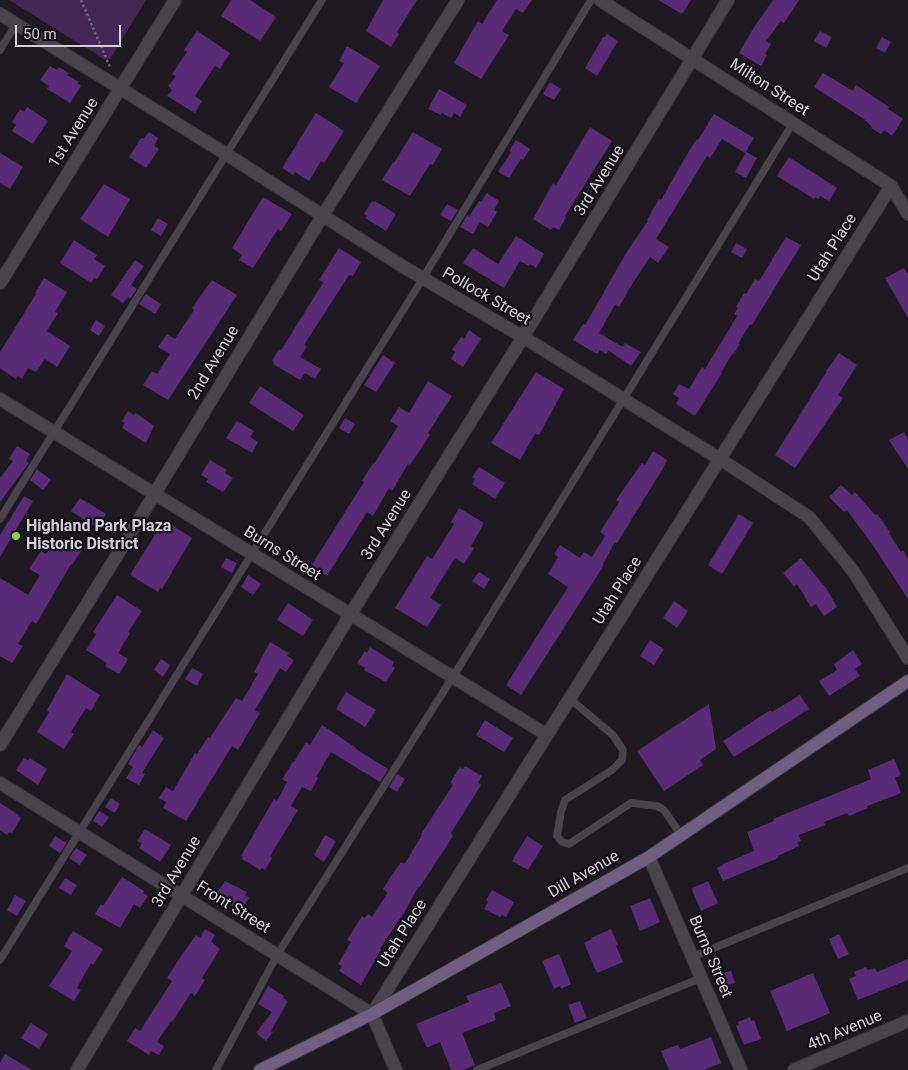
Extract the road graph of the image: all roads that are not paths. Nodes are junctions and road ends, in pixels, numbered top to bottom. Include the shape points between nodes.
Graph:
1 (175, 0) edge
2 (322, 0) edge
3 (458, 0) edge
4 (591, 0) edge
5 (600, 0) edge
6 (728, 0) edge
7 (0, 14) edge
8 (16, 24) junction
9 (0, 50) edge
10 (694, 59) junction
11 (121, 88) junction
12 (793, 123) junction
13 (226, 154) junction
14 (891, 186) junction
15 (908, 214) edge
16 (323, 215) junction
17 (423, 278) junction
18 (0, 283) edge
19 (523, 337) junction
20 (0, 400) edge
21 (624, 400) junction
22 (53, 432) junction
23 (720, 459) junction
24 (154, 495) junction
25 (0, 519) edge
26 (251, 554) junction
27 (350, 615) junction
28 (908, 658) edge
29 (452, 677) junction
30 (908, 681) edge
31 (570, 699) junction
32 (547, 735) junction
33 (0, 745) edge
34 (0, 783) edge
35 (79, 831) junction
36 (681, 835) junction
37 (649, 857) junction
38 (908, 868) edge
39 (182, 895) junction
40 (277, 955) junction
41 (692, 957) junction
42 (0, 960) edge
43 (701, 978) junction
44 (372, 1014) junction
45 (908, 1021) edge
46 (77, 1070) edge
47 (216, 1070) edge
48 (260, 1070) edge
49 (396, 1070) edge
50 (477, 1070) edge
51 (741, 1070) edge
52 (794, 1070) edge

1 - 11 street, 1st Avenue
2 - 13 lane
3 - 16 street, 2nd Avenue
4 - 17 lane
5 - 10 street, Milton Street
6 - 10 street, 3rd Avenue
7 - 8 street, Pollock Street
8 - 9 lane
8 - 11 street, Pollock Street
10 - 12 street, Milton Street
10 - 19 street, 3rd Avenue
11 - 13 street, Pollock Street
11 - 18 street, 1st Avenue
12 - 14 street, Milton Street
12 - 21 lane
13 - 16 street, Pollock Street
13 - 22 lane
14 - 15 street, Milton Street
14 - 23 street, Utah Place
16 - 17 street, Pollock Street
16 - 24 street, 2nd Avenue
17 - 19 street, Pollock Street
17 - 26 lane
19 - 21 street, Pollock Street
19 - 27 street, 3rd Avenue
20 - 22 street, Burns Street
21 - 23 street, Pollock Street
21 - 29 lane
22 - 24 street, Burns Street
22 - 25 lane
23 - 28 street, Pollock Street via 809,517 854,571
23 - 31 street, Utah Place
24 - 26 street, Burns Street
24 - 33 street, 2nd Avenue
26 - 27 street, Burns Street
26 - 35 lane
27 - 29 street, Burns Street
27 - 39 street, 3rd Avenue
29 - 32 street, Burns Street
29 - 40 lane
30 - 36 street, Dill Avenue
31 - 32 street, Utah Place
31 - 36 lane via 613,735 623,750 622,760 612,770 565,800 557,836 569,844 631,803 664,810
32 - 44 street, Utah Place
34 - 35 street, Front Street
35 - 39 street, Front Street
35 - 42 lane
36 - 37 street, Dill Avenue
37 - 41 street, Burns Street
37 - 44 street, Dill Avenue
38 - 41 lane
39 - 40 street, Front Street
39 - 46 street, 3rd Avenue
40 - 44 street, Front Street
40 - 47 lane
41 - 43 street, Burns Street
43 - 50 lane
43 - 51 street, Burns Street
44 - 48 street, Dill Avenue
44 - 49 street
45 - 52 street, 4th Avenue

